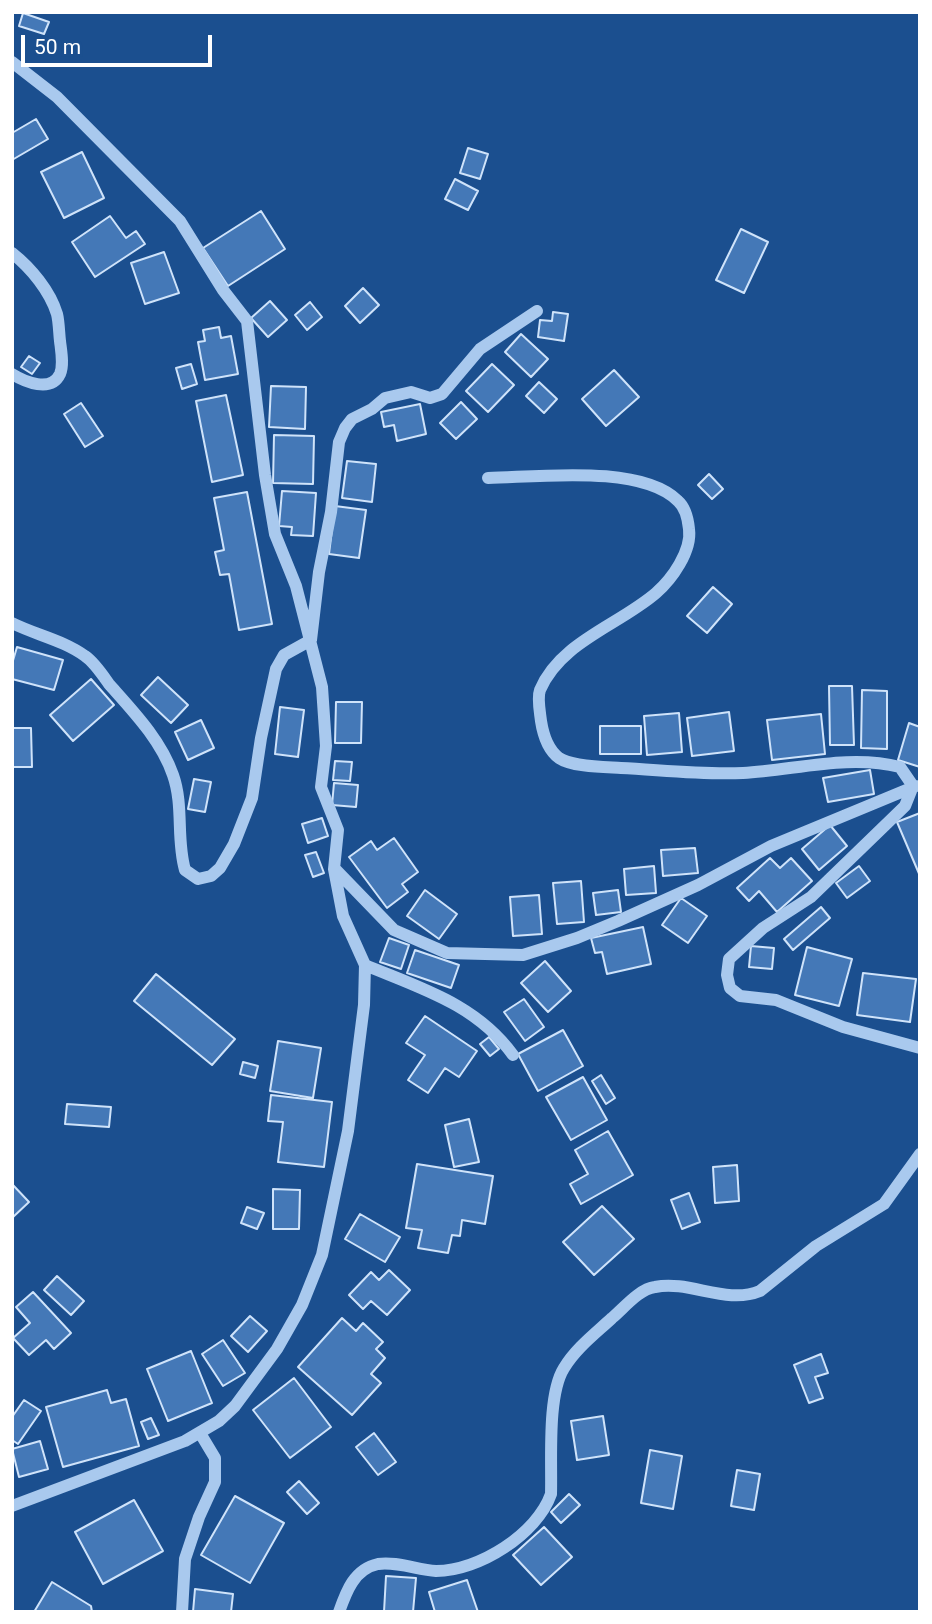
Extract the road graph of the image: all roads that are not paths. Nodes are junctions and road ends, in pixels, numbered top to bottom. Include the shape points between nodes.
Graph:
1 (12, 62) edge
2 (12, 253) edge
3 (537, 311) dead end
4 (12, 374) edge
5 (488, 478) dead end
6 (12, 623) edge
7 (311, 640) junction
8 (916, 785) edge
9 (334, 869) junction
10 (365, 965) junction
11 (920, 1048) edge
12 (513, 1055) dead end
13 (920, 1154) edge
14 (201, 1433) junction
15 (12, 1506) edge
16 (183, 1612) edge
17 (339, 1612) edge

1 - 7 street via 57,97 180,221 247,321 275,534
2 - 4 street via 43,287 57,314 62,358 60,374 53,382 39,385
3 - 7 street via 480,349 442,394 430,398 411,392 385,398 345,428 339,442
5 - 8 street via 605,475 643,481 679,501 688,516 690,537 682,561 657,592 558,660 539,692 544,739 559,758 583,765 706,773 882,763 900,767
6 - 7 street via 87,657 154,738 173,775 185,870 198,879 220,868 252,798 276,669 284,655
7 - 9 street via 322,687 326,746 321,787 338,830
8 - 9 street via 771,846 618,921 523,955 447,953 394,930
8 - 11 street via 905,806 811,897 763,928 729,959 727,975 730,988 740,996 776,1000 843,1027
9 - 10 street via 343,916
10 - 12 street via 430,990 497,1034
10 - 14 street via 348,1131 322,1255 302,1306 277,1349 235,1406
13 - 17 street via 884,1204 816,1246 760,1291 733,1295 655,1286 639,1295 588,1340 557,1382 551,1494 535,1520 497,1553 456,1569 377,1564 354,1578
14 - 15 street
14 - 16 street via 215,1458 215,1482 185,1559

